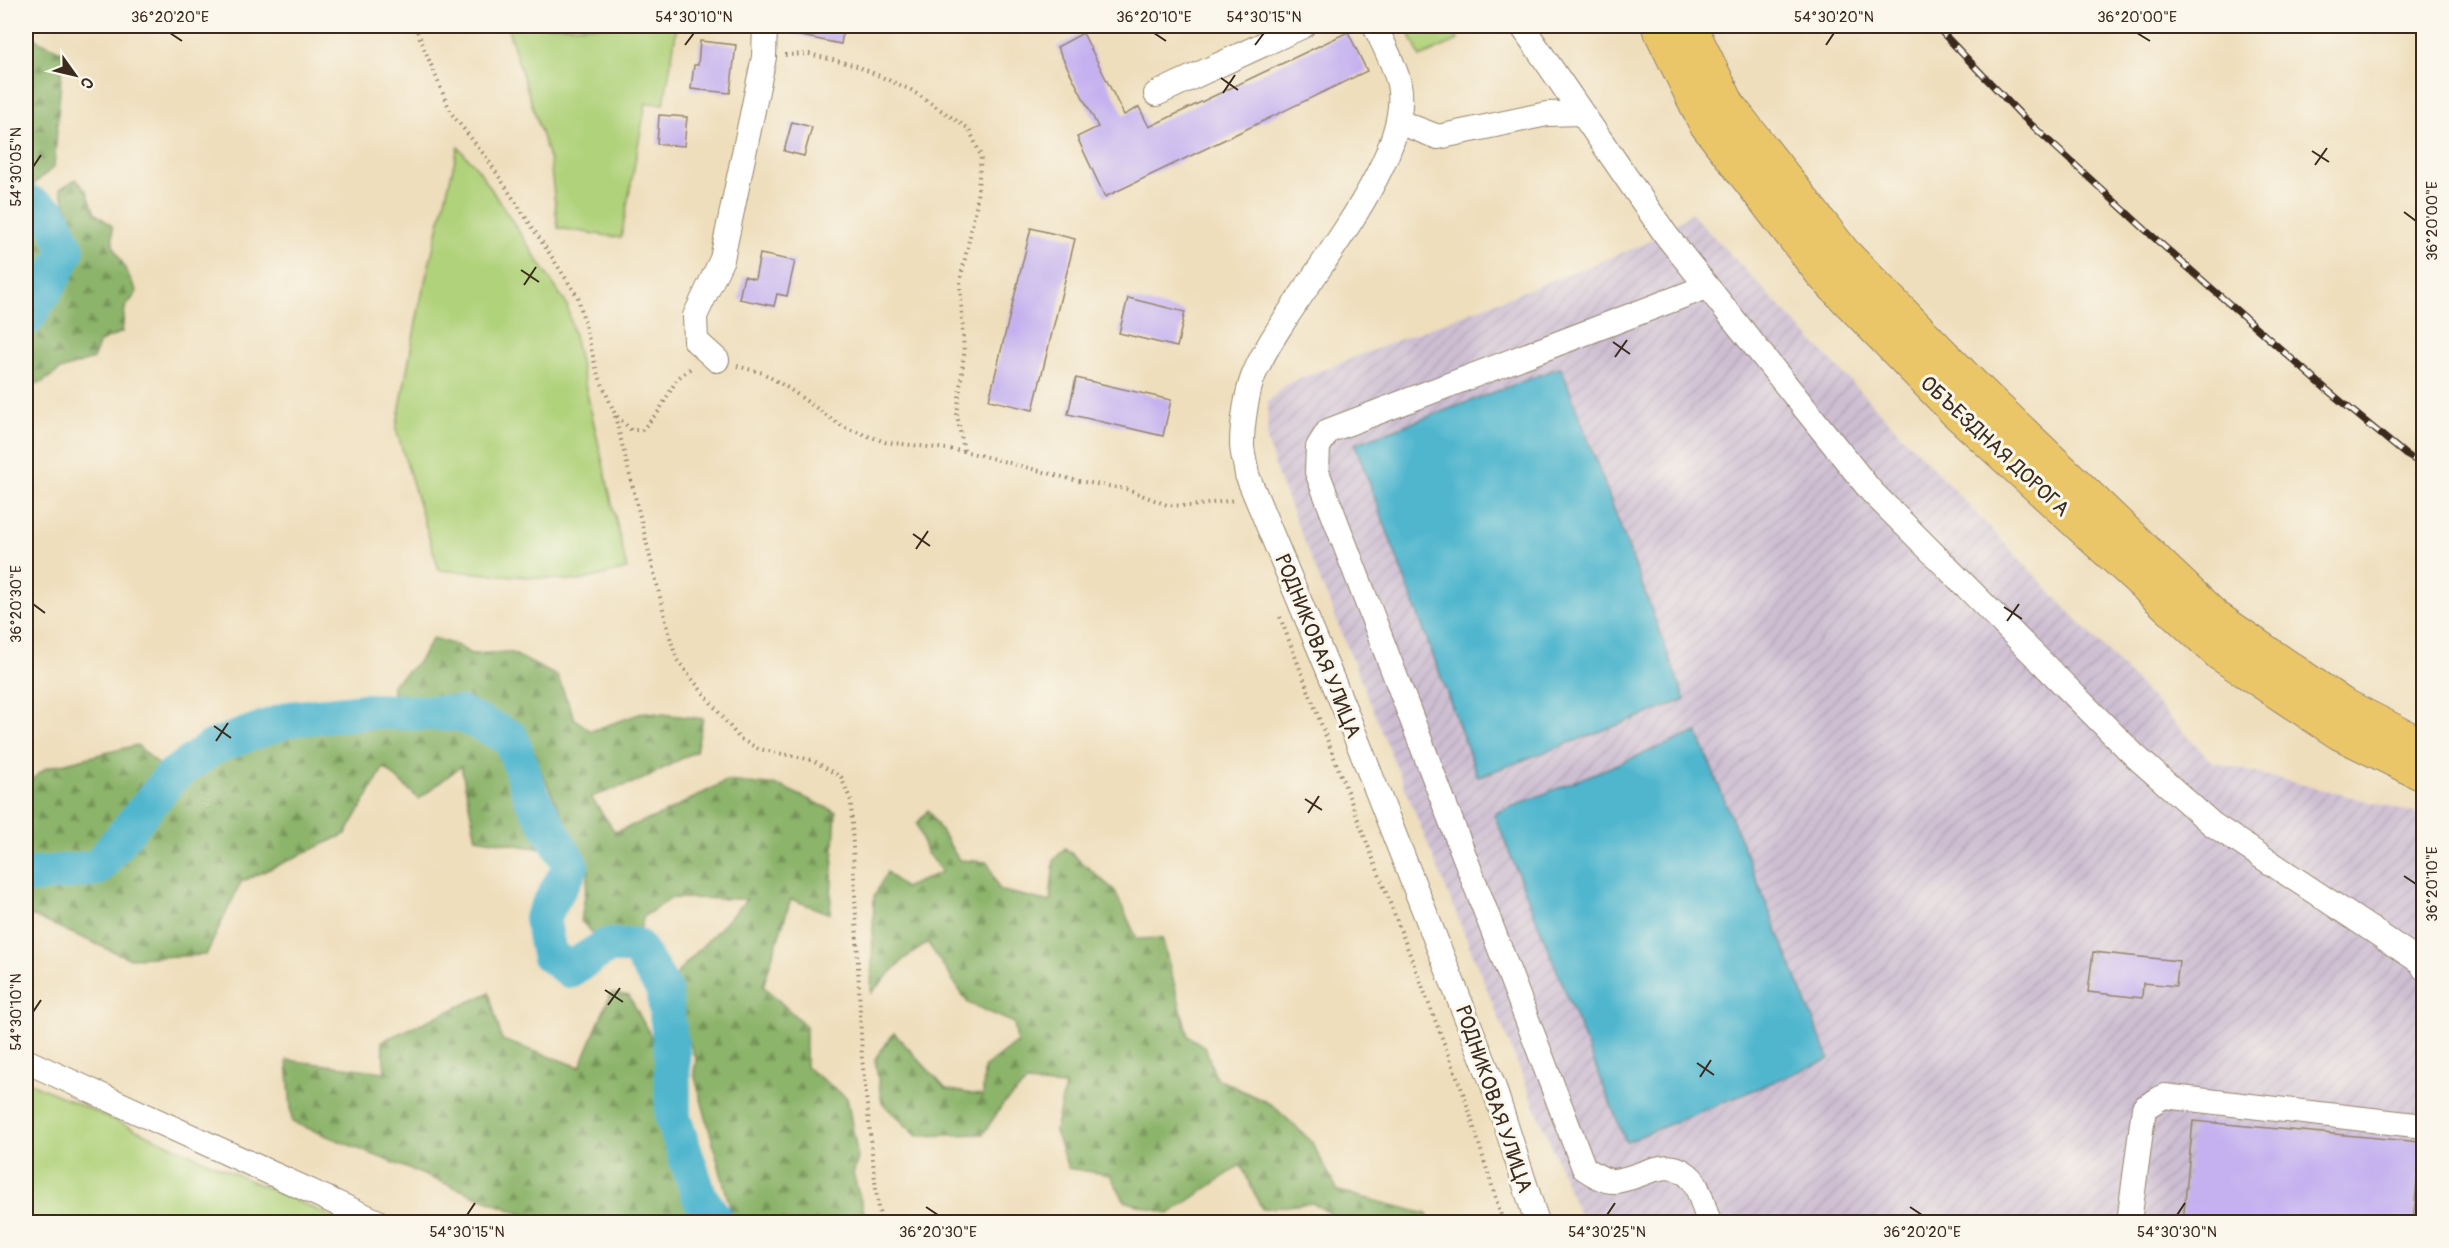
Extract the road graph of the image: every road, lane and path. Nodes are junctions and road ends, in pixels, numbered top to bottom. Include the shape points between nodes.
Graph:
1 (415, 26) edge
2 (765, 26) edge
3 (1303, 26) edge
4 (1375, 26) edge
5 (1522, 26) edge
6 (1658, 26) edge
7 (1690, 26) edge
8 (764, 57) junction
9 (1156, 94) dead end
10 (1580, 113) junction
11 (1399, 122) junction
12 (1706, 288) junction
13 (717, 360) junction
14 (615, 414) junction
15 (964, 451) junction
16 (1257, 497) junction
17 (1276, 607) dead end
18 (2424, 746) edge
19 (2424, 775) edge
20 (2424, 968) edge
21 (26, 1061) edge
22 (2424, 1125) edge
23 (378, 1222) edge
24 (883, 1222) edge
25 (1503, 1222) edge
26 (1537, 1222) edge
27 (1709, 1222) edge
28 (2129, 1222) edge

1 - 14 path via 451,113 486,156 578,297 597,372
2 - 8 street
3 - 9 street
4 - 11 street, РОДНИКОВАЯ УЛИЦА via 1399,85
5 - 10 street
6 - 19 highway, ОБЪЕЗДНАЯ ДОРОГА via 1705,123 1822,274 1953,410 2221,655 2339,733
7 - 18 highway, ОБЪЕЗДНАЯ ДОРОГА via 1729,106 1844,253 1973,385 2214,616 2342,704
8 - 13 street via 722,259 695,315 696,341
8 - 15 path via 809,54 857,66 900,86 969,129 981,156 976,208 960,281 964,353 957,415
10 - 11 street via 1547,114 1437,136
10 - 12 street
11 - 16 street, РОДНИКОВАЯ УЛИЦА via 1366,195 1254,373 1242,444 1247,475
12 - 20 street via 1872,491 2134,755 2212,824 2422,963
12 - 27 street via 1328,431 1318,447 1317,472 1584,1168 1613,1181 1673,1167 1693,1180
13 - 14 path via 692,367 677,379 660,411 642,430 631,430
13 - 15 path via 763,373 843,427 885,442
14 - 24 path via 677,660 740,739 759,749 812,760 841,777 852,801 862,1058 878,1208
15 - 16 path via 1078,481 1126,489 1167,505 1191,506
16 - 26 street, РОДНИКОВАЯ УЛИЦА via 1493,1085
17 - 25 path via 1464,1095
21 - 23 street
22 - 28 street via 2164,1096 2144,1108

